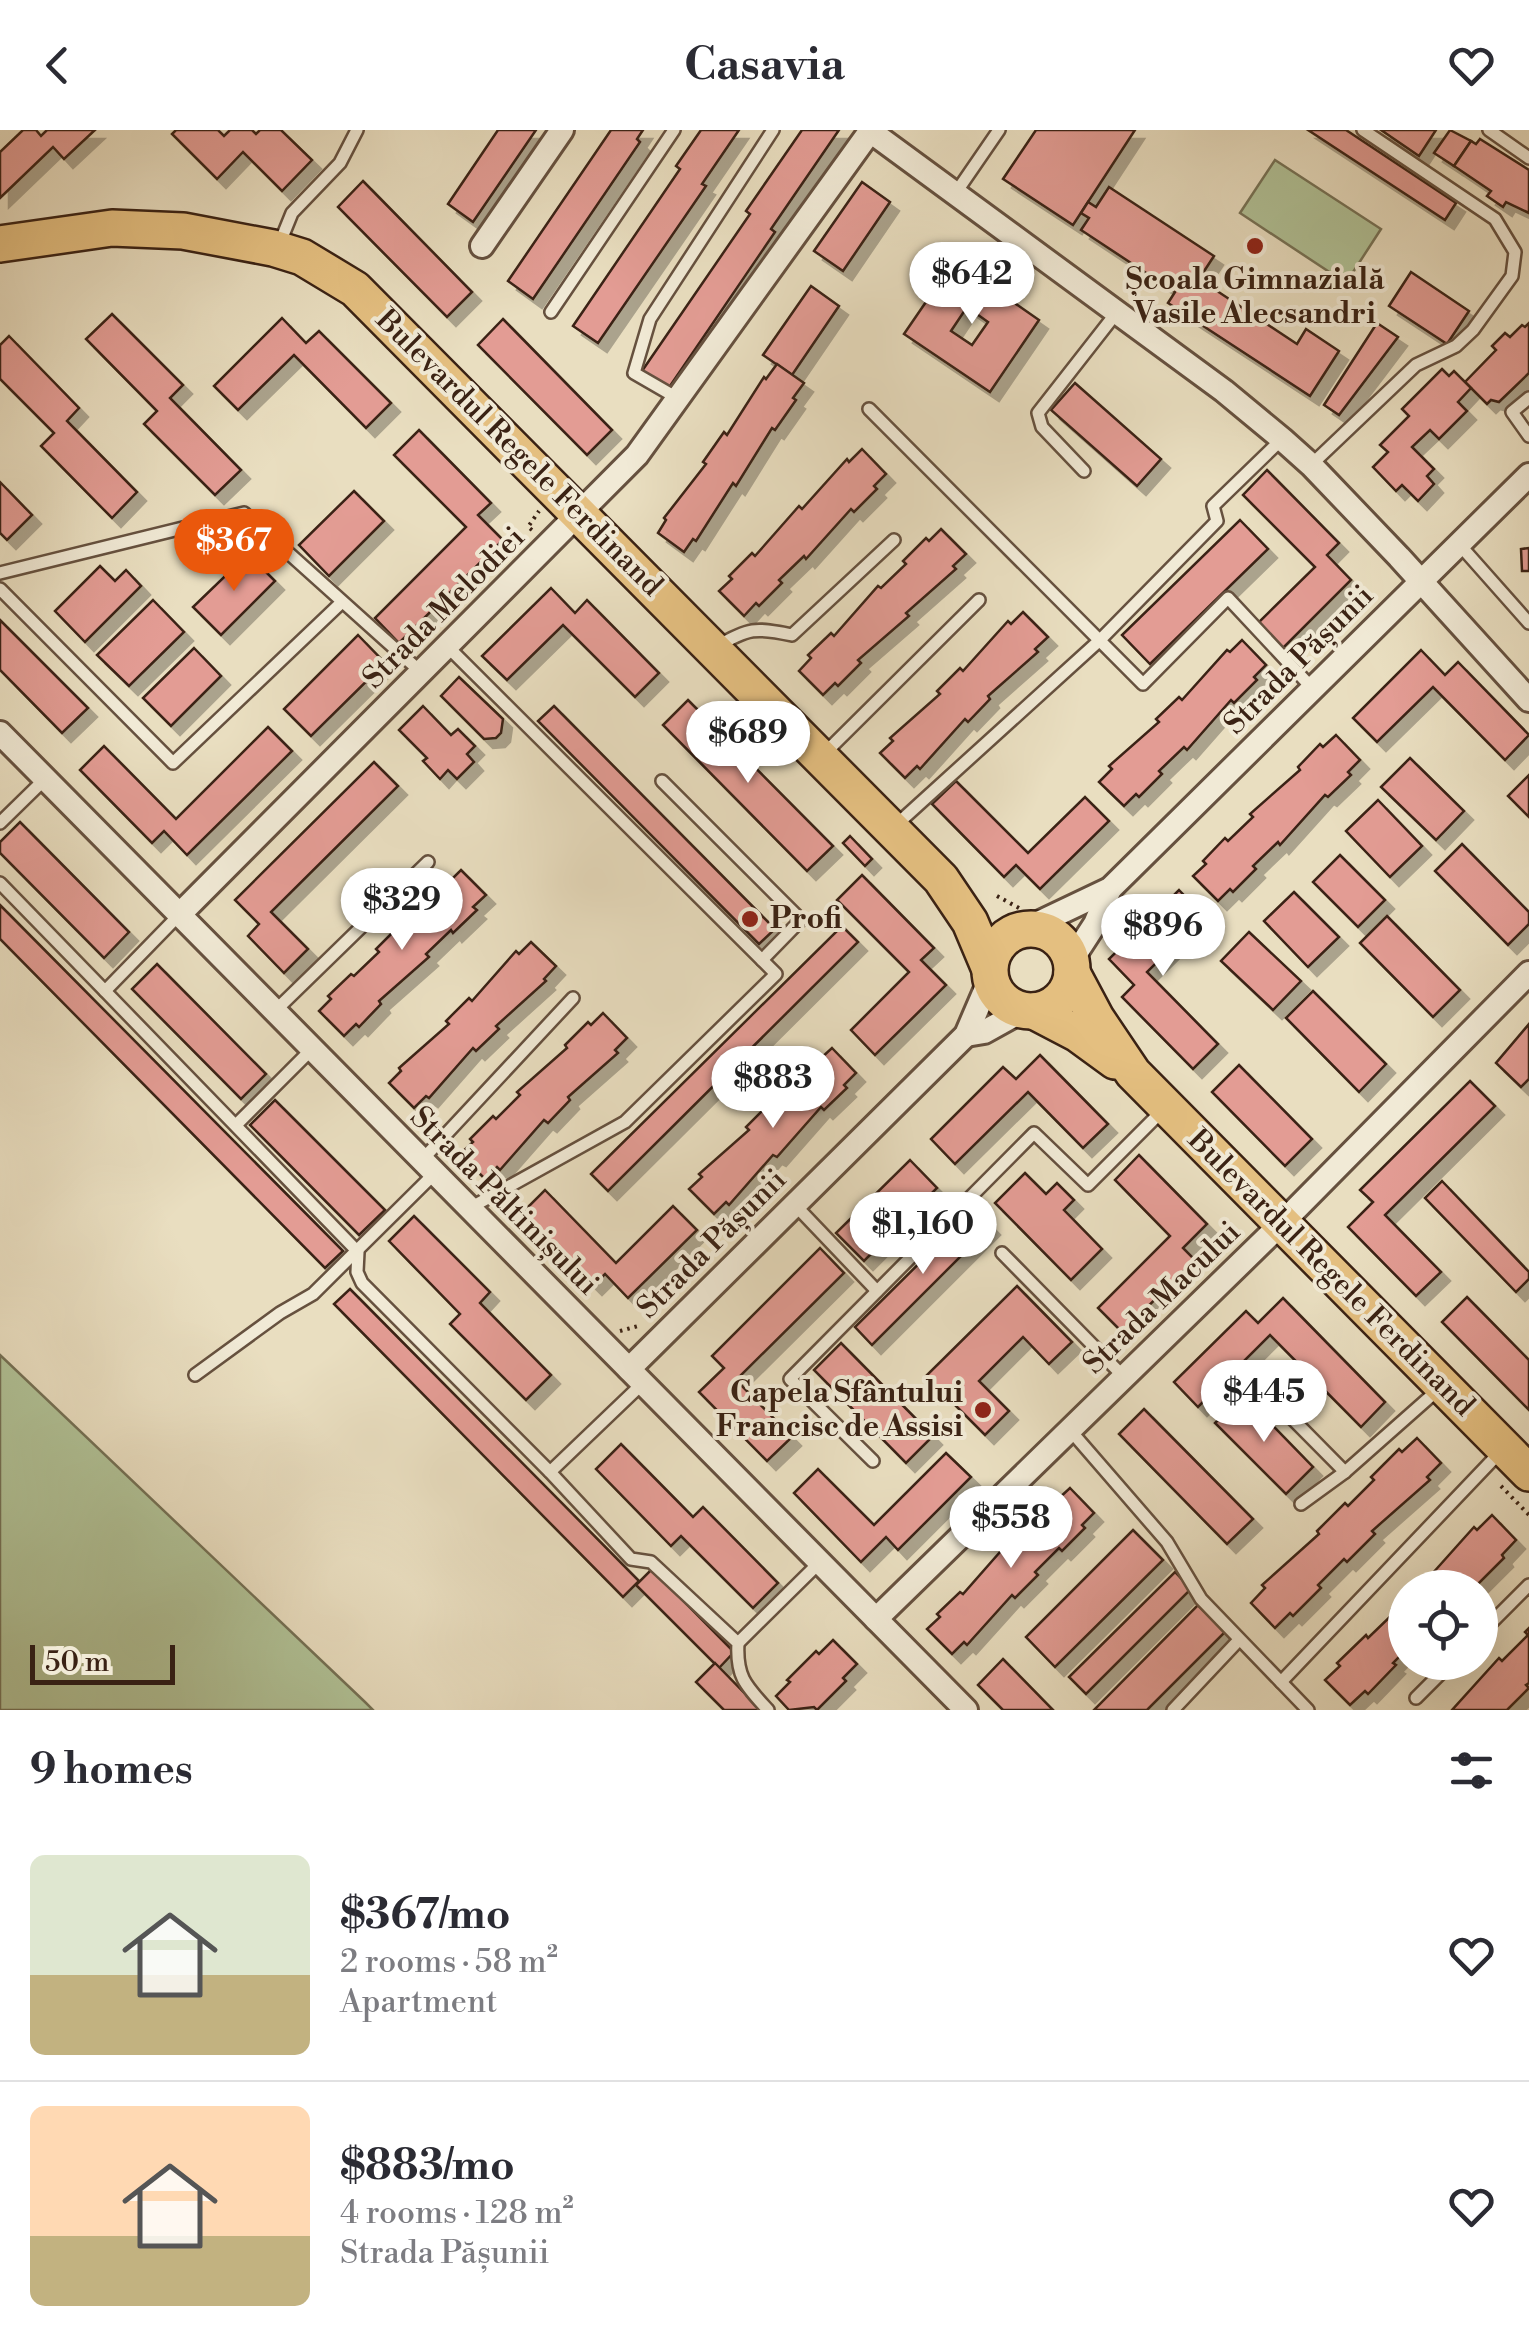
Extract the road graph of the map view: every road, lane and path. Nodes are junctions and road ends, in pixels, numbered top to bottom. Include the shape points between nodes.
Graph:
1 (358, 130) edge
2 (562, 130) edge
3 (674, 130) edge
4 (773, 130) edge
5 (999, 130) edge
6 (1363, 130) edge
7 (1489, 130) edge
8 (870, 131) edge
9 (1529, 158) edge
10 (955, 194) junction
11 (0, 244) edge
12 (482, 246) dead end
13 (277, 249) junction
14 (551, 312) dead end
15 (1116, 312) junction
16 (1529, 398) edge
17 (680, 400) junction
18 (869, 409) dead end
19 (1529, 436) edge
20 (1282, 439) junction
21 (1312, 465) junction
22 (1084, 471) dead end
23 (1529, 474) edge
24 (536, 502) dead end
25 (580, 515) junction
26 (535, 534) dead end
27 (894, 540) dead end
28 (1459, 544) junction
29 (0, 573) edge
30 (1420, 582) junction
31 (0, 589) edge
32 (978, 600) dead end
33 (342, 602) junction
34 (1529, 606) edge
35 (1514, 607) junction
36 (1529, 624) edge
37 (1100, 640) junction
38 (448, 647) junction
39 (713, 649) junction
40 (422, 673) junction
41 (1313, 688) junction
42 (1529, 700) edge
43 (0, 734) edge
44 (820, 758) junction
45 (45, 779) junction
46 (662, 781) dead end
47 (0, 823) edge
48 (891, 830) junction
49 (428, 862) dead end
50 (941, 880) junction
51 (0, 883) edge
52 (1110, 889) junction
53 (179, 915) junction
54 (1022, 930) junction
55 (762, 960) junction
56 (1072, 967) junction
57 (990, 973) junction
58 (1529, 973) edge
59 (105, 991) junction
60 (573, 998) dead end
61 (1028, 1011) junction
62 (275, 1012) junction
63 (966, 1036) junction
64 (312, 1049) junction
65 (1132, 1073) junction
66 (1166, 1107) junction
67 (236, 1124) junction
68 (428, 1166) junction
69 (794, 1205) junction
70 (470, 1208) junction
71 (1282, 1223) junction
72 (358, 1252) junction
73 (1002, 1254) dead end
74 (877, 1291) junction
75 (638, 1326) dead end
76 (620, 1331) dead end
77 (195, 1374) dead end
78 (636, 1376) junction
79 (1124, 1377) junction
80 (1442, 1386) junction
81 (1266, 1392) dead end
82 (1070, 1430) junction
83 (1504, 1448) junction
84 (872, 1461) dead end
85 (550, 1472) junction
86 (1345, 1472) junction
87 (1529, 1473) edge
88 (1302, 1504) dead end
89 (820, 1562) junction
90 (1529, 1586) edge
91 (1498, 1616) edge
92 (876, 1618) junction
93 (1238, 1641) junction
94 (738, 1643) junction
95 (1434, 1680) edge
96 (1281, 1682) junction
97 (1416, 1698) dead end
98 (768, 1710) edge
99 (966, 1710) edge
100 (1173, 1710) edge
101 (1308, 1710) edge

1 - 13 lane via 340,163 292,213
2 - 12 street
3 - 14 lane
4 - 17 lane via 650,320 634,373
5 - 10 lane
6 - 21 lane via 1495,219 1515,252 1512,276 1474,330 1416,365
7 - 9 lane
8 - 10 street
8 - 17 street, Strada Melodiei
10 - 15 street
11 - 13 main road, Bulevardul Regele Ferdinand via 112,228 183,231
13 - 25 main road, Bulevardul Regele Ferdinand via 355,289
15 - 20 street
15 - 22 lane via 1038,414 1042,427
16 - 19 lane via 1512,412
17 - 25 street, Strada Melodiei
18 - 37 lane
20 - 21 street
20 - 37 lane via 1213,506 1217,521
21 - 30 street
23 - 28 street, Strada Pășunii
24 - 26 path via 539,514 528,527
25 - 38 street, Strada Melodiei
25 - 39 main road, Bulevardul Regele Ferdinand
27 - 39 lane via 792,636 745,630
28 - 30 street, Strada Pășunii
28 - 35 lane
29 - 33 lane via 244,513
30 - 41 street, Strada Pășunii
30 - 42 street
31 - 33 lane via 173,764
32 - 44 lane
33 - 40 lane
34 - 35 lane
35 - 36 lane
37 - 41 lane via 1143,684 1228,598
37 - 48 lane
38 - 40 street, Strada Melodiei
38 - 55 lane
39 - 44 main road, Bulevardul Regele Ferdinand
40 - 53 street, Strada Melodiei
41 - 52 street, Strada Pășunii
43 - 45 street, Strada Păltinișului
44 - 48 main road, Bulevardul Regele Ferdinand
45 - 47 lane
45 - 53 street, Strada Păltinișului
46 - 55 lane via 801,920
48 - 50 main road, Bulevardul Regele Ferdinand
49 - 62 lane
50 - 54 main road, Bulevardul Regele Ferdinand
50 - 57 main road, Bulevardul Regele Ferdinand via 970,922
51 - 59 lane
52 - 54 street, Strada Pășunii
52 - 56 street, Strada Pășunii
53 - 59 lane
53 - 62 street, Strada Păltinișului
54 - 56 main road via 1060,940
54 - 57 main road via 997,945
55 - 70 lane via 776,974 625,1122
56 - 61 main road via 1064,995 1046,1009
56 - 65 main road, Bulevardul Regele Ferdinand
57 - 61 main road via 1002,1000
57 - 63 street, Strada Pășunii
58 - 71 street, Strada Macului
59 - 67 lane
60 - 68 lane
61 - 63 street, Strada Pășunii
61 - 65 main road, Bulevardul Regele Ferdinand via 1078,1034
62 - 64 street, Strada Păltinișului
63 - 69 street, Strada Pășunii
64 - 67 lane
64 - 68 street, Strada Păltinișului
65 - 66 main road, Bulevardul Regele Ferdinand
66 - 71 main road, Bulevardul Regele Ferdinand
66 - 74 lane via 1088,1184 1034,1134
67 - 72 lane
68 - 70 street, Strada Păltinișului
68 - 72 lane
69 - 74 lane
69 - 78 street, Strada Pășunii
70 - 78 street, Strada Păltinișului
71 - 79 street, Strada Macului
71 - 80 main road, Bulevardul Regele Ferdinand
72 - 77 lane via 313,1294
72 - 85 lane via 362,1283
73 - 79 lane
74 - 84 lane via 790,1379
75 - 76 path
78 - 85 lane
78 - 89 street, Strada Păltinișului
79 - 82 street, Strada Macului
80 - 83 main road, Bulevardul Regele Ferdinand
80 - 86 lane
81 - 86 lane
82 - 92 street, Strada Macului
82 - 93 lane via 1167,1542 1201,1599
83 - 87 main road, Bulevardul Regele Ferdinand
83 - 96 lane
85 - 94 lane via 632,1559 652,1562
86 - 88 lane
89 - 92 street, Strada Păltinișului
89 - 94 lane
90 - 91 lane
92 - 99 street, Strada Păltinișului
93 - 96 lane
93 - 100 lane
94 - 98 lane via 745,1684
95 - 97 lane
96 - 101 lane

